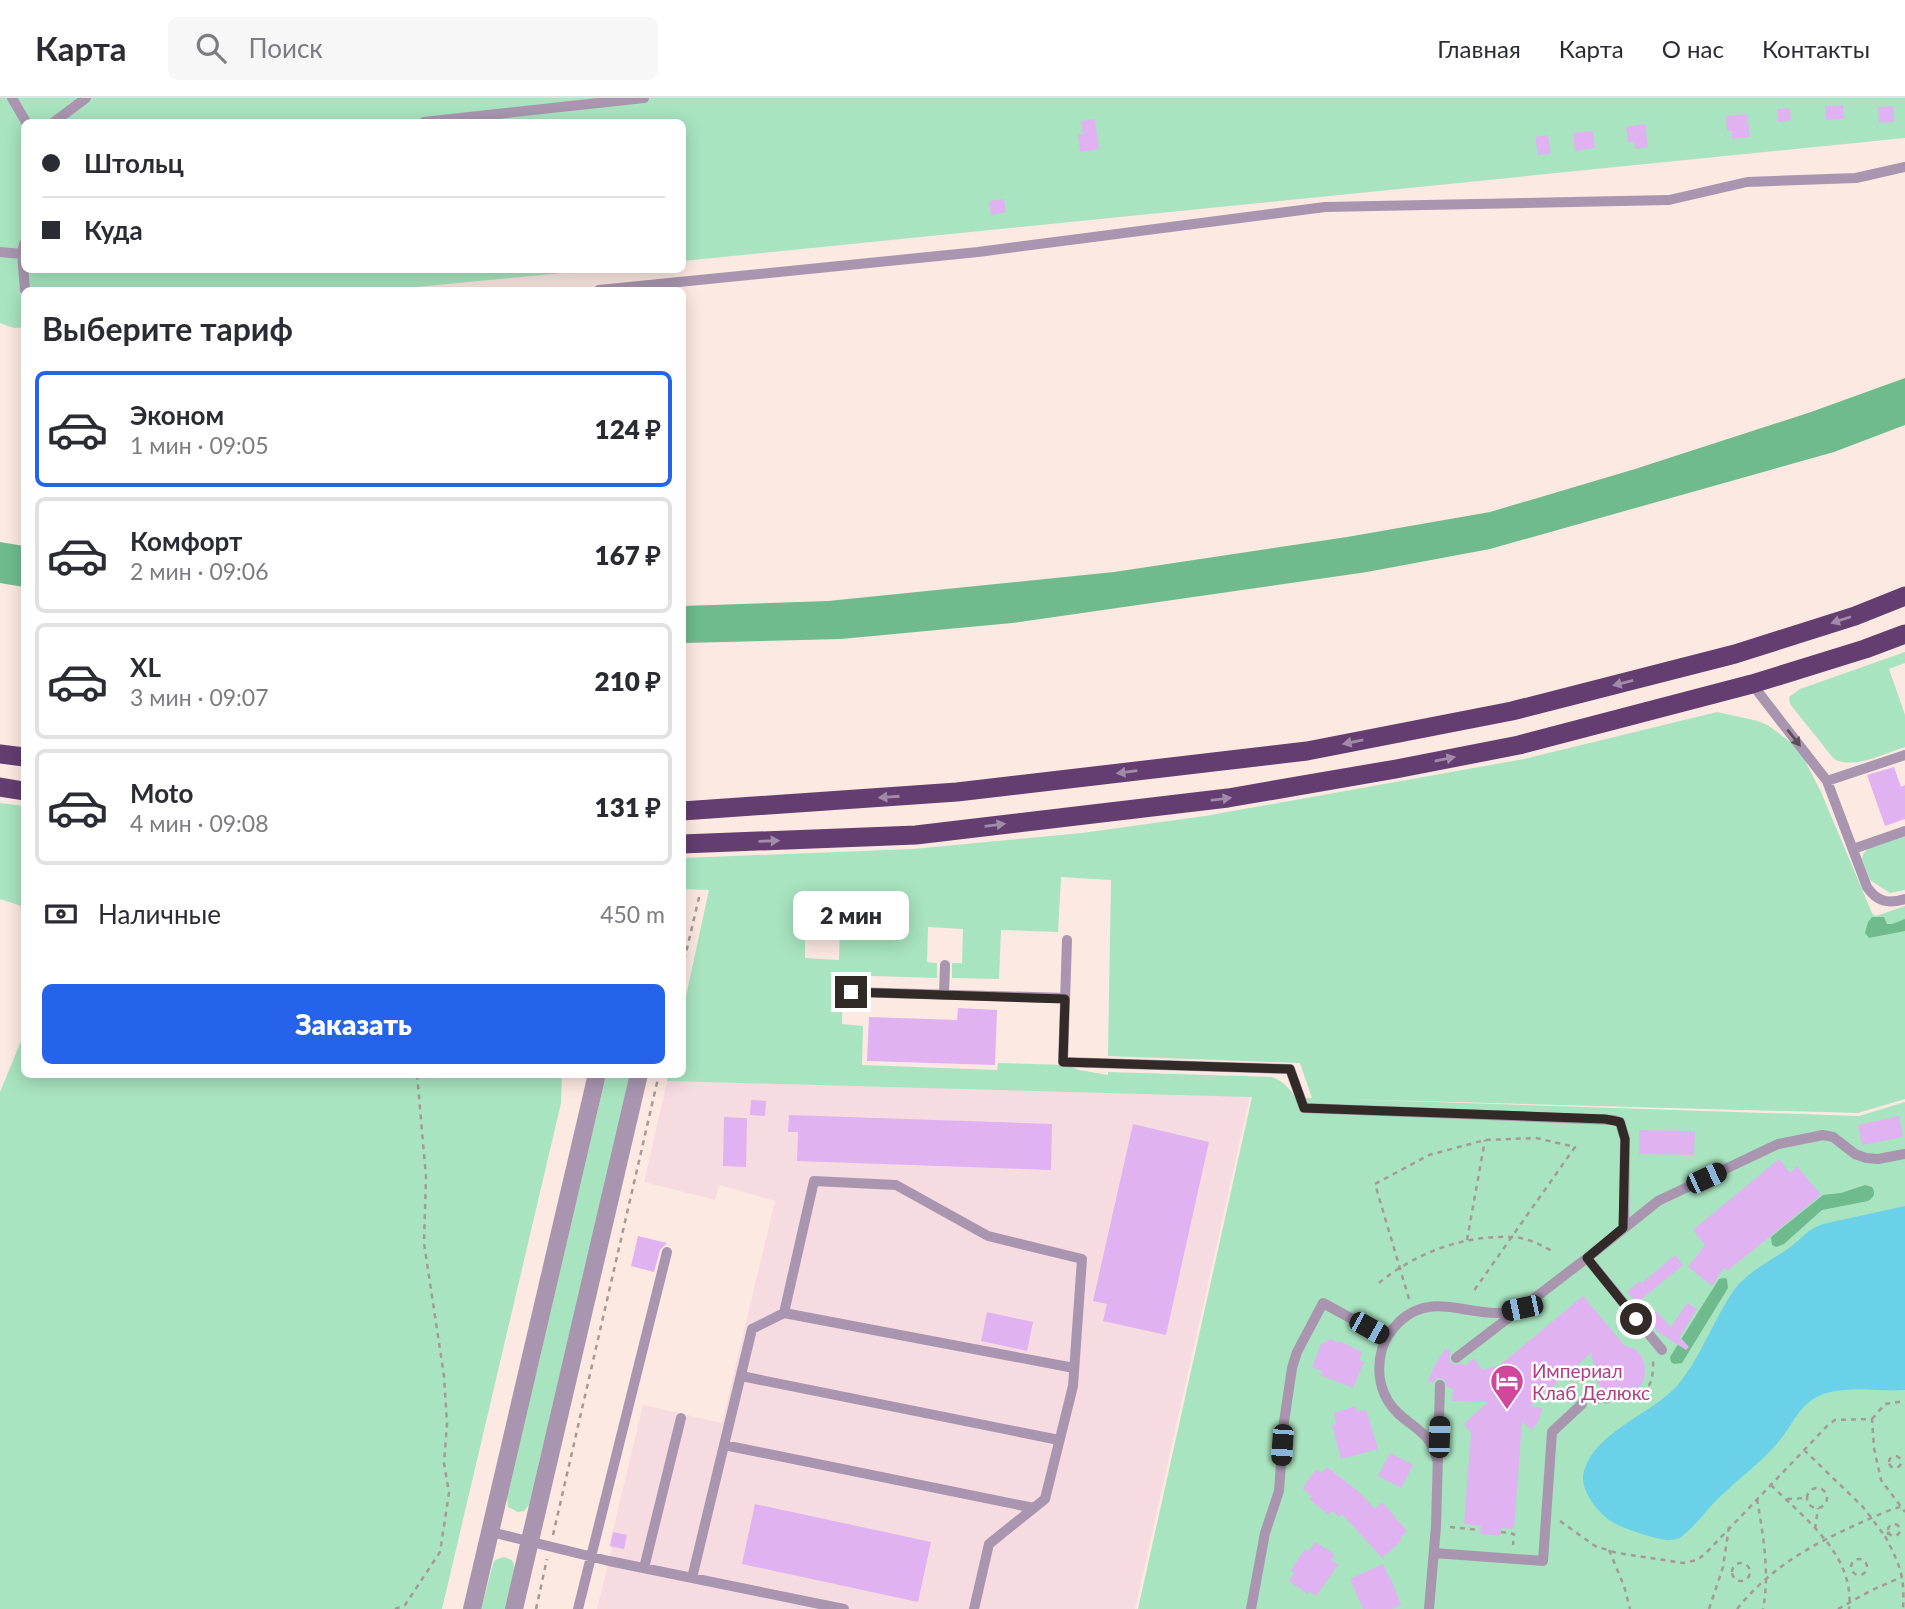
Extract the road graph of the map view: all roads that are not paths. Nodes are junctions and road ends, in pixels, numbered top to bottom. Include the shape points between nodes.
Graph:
1 (12, 98) edge
2 (86, 98) edge
3 (644, 98) edge
4 (24, 119) edge
5 (58, 119) edge
6 (452, 119) edge
7 (1905, 167) edge
8 (21, 249) edge
9 (0, 252) edge
10 (630, 287) edge
11 (1905, 596) edge
12 (1905, 634) edge
13 (1752, 684) junction
14 (0, 754) edge
15 (1905, 755) edge
16 (21, 757) edge
17 (1827, 781) junction
18 (0, 788) edge
19 (21, 791) edge
20 (686, 811) edge
21 (1905, 831) edge
22 (686, 844) edge
23 (1853, 849) junction
24 (1905, 899) edge
25 (1067, 940) dead end
26 (945, 965) dead end
27 (851, 992) dead end
28 (944, 995) junction
29 (1065, 999) junction
30 (596, 1078) edge
31 (638, 1078) edge
32 (1905, 1154) edge
33 (1623, 1228) junction
34 (667, 1252) dead end
35 (1587, 1258) junction
36 (1522, 1308) junction
37 (784, 1312) junction
38 (1387, 1338) junction
39 (1662, 1350) dead end
40 (1456, 1358) dead end
41 (1074, 1368) junction
42 (741, 1376) junction
43 (1440, 1385) dead end
44 (1582, 1404) road end
45 (681, 1418) dead end
46 (1059, 1440) junction
47 (724, 1445) junction
48 (1438, 1462) junction
49 (1034, 1508) junction
50 (491, 1532) junction
51 (529, 1542) junction
52 (1434, 1553) junction
53 (590, 1557) junction
54 (644, 1568) junction
55 (692, 1578) junction
56 (472, 1609) edge
57 (514, 1609) edge
58 (578, 1609) edge
59 (844, 1609) edge
60 (974, 1609) edge
61 (1251, 1609) edge
62 (1429, 1609) edge

1 - 4 lane
2 - 5 lane
3 - 6 lane
7 - 10 lane via 1856,178 1747,182 1669,200 1325,207 978,253
8 - 9 lane
11 -> 20 highway via 1735,654 1512,711 1307,751 957,792
12 - 13 highway
13 -> 17 lane
22 -> 13 highway via 916,835 1228,798 1519,745
14 - 16 highway
15 - 17 lane
17 - 23 lane
18 - 19 highway
21 - 23 lane
23 - 24 lane via 1873,896 1887,902
25 - 29 lane
26 - 28 lane
27 - 28 lane
28 - 29 lane
29 - 33 lane via 1063,1062 1290,1069 1304,1108 1620,1122 1625,1139
30 - 50 street
31 - 51 street
32 - 33 lane via 1866,1158 1823,1135 1778,1144 1658,1201
33 - 35 lane
34 - 53 lane
35 - 36 lane
35 - 39 lane
36 - 38 lane via 1499,1313 1450,1306 1425,1308 1401,1320
36 - 40 lane
37 - 41 lane
37 - 41 lane via 814,1181 896,1185 988,1236 1082,1259
37 - 42 lane via 752,1329
38 - 48 lane via 1379,1363 1384,1393 1402,1418 1428,1438
38 - 61 lane via 1323,1303 1297,1352 1284,1422 1279,1491 1265,1534
41 - 46 lane
42 - 46 lane
42 - 47 lane
43 - 48 lane
44 - 52 lane via 1552,1432 1543,1561
45 - 54 lane
46 - 49 lane via 1045,1499
47 - 49 lane
47 - 55 lane
48 - 52 lane
49 - 60 lane via 989,1544
50 - 51 lane
50 - 56 street
51 - 53 lane
51 - 57 street
52 - 62 lane
53 - 54 lane
53 - 58 lane
54 - 55 lane
55 - 59 lane

